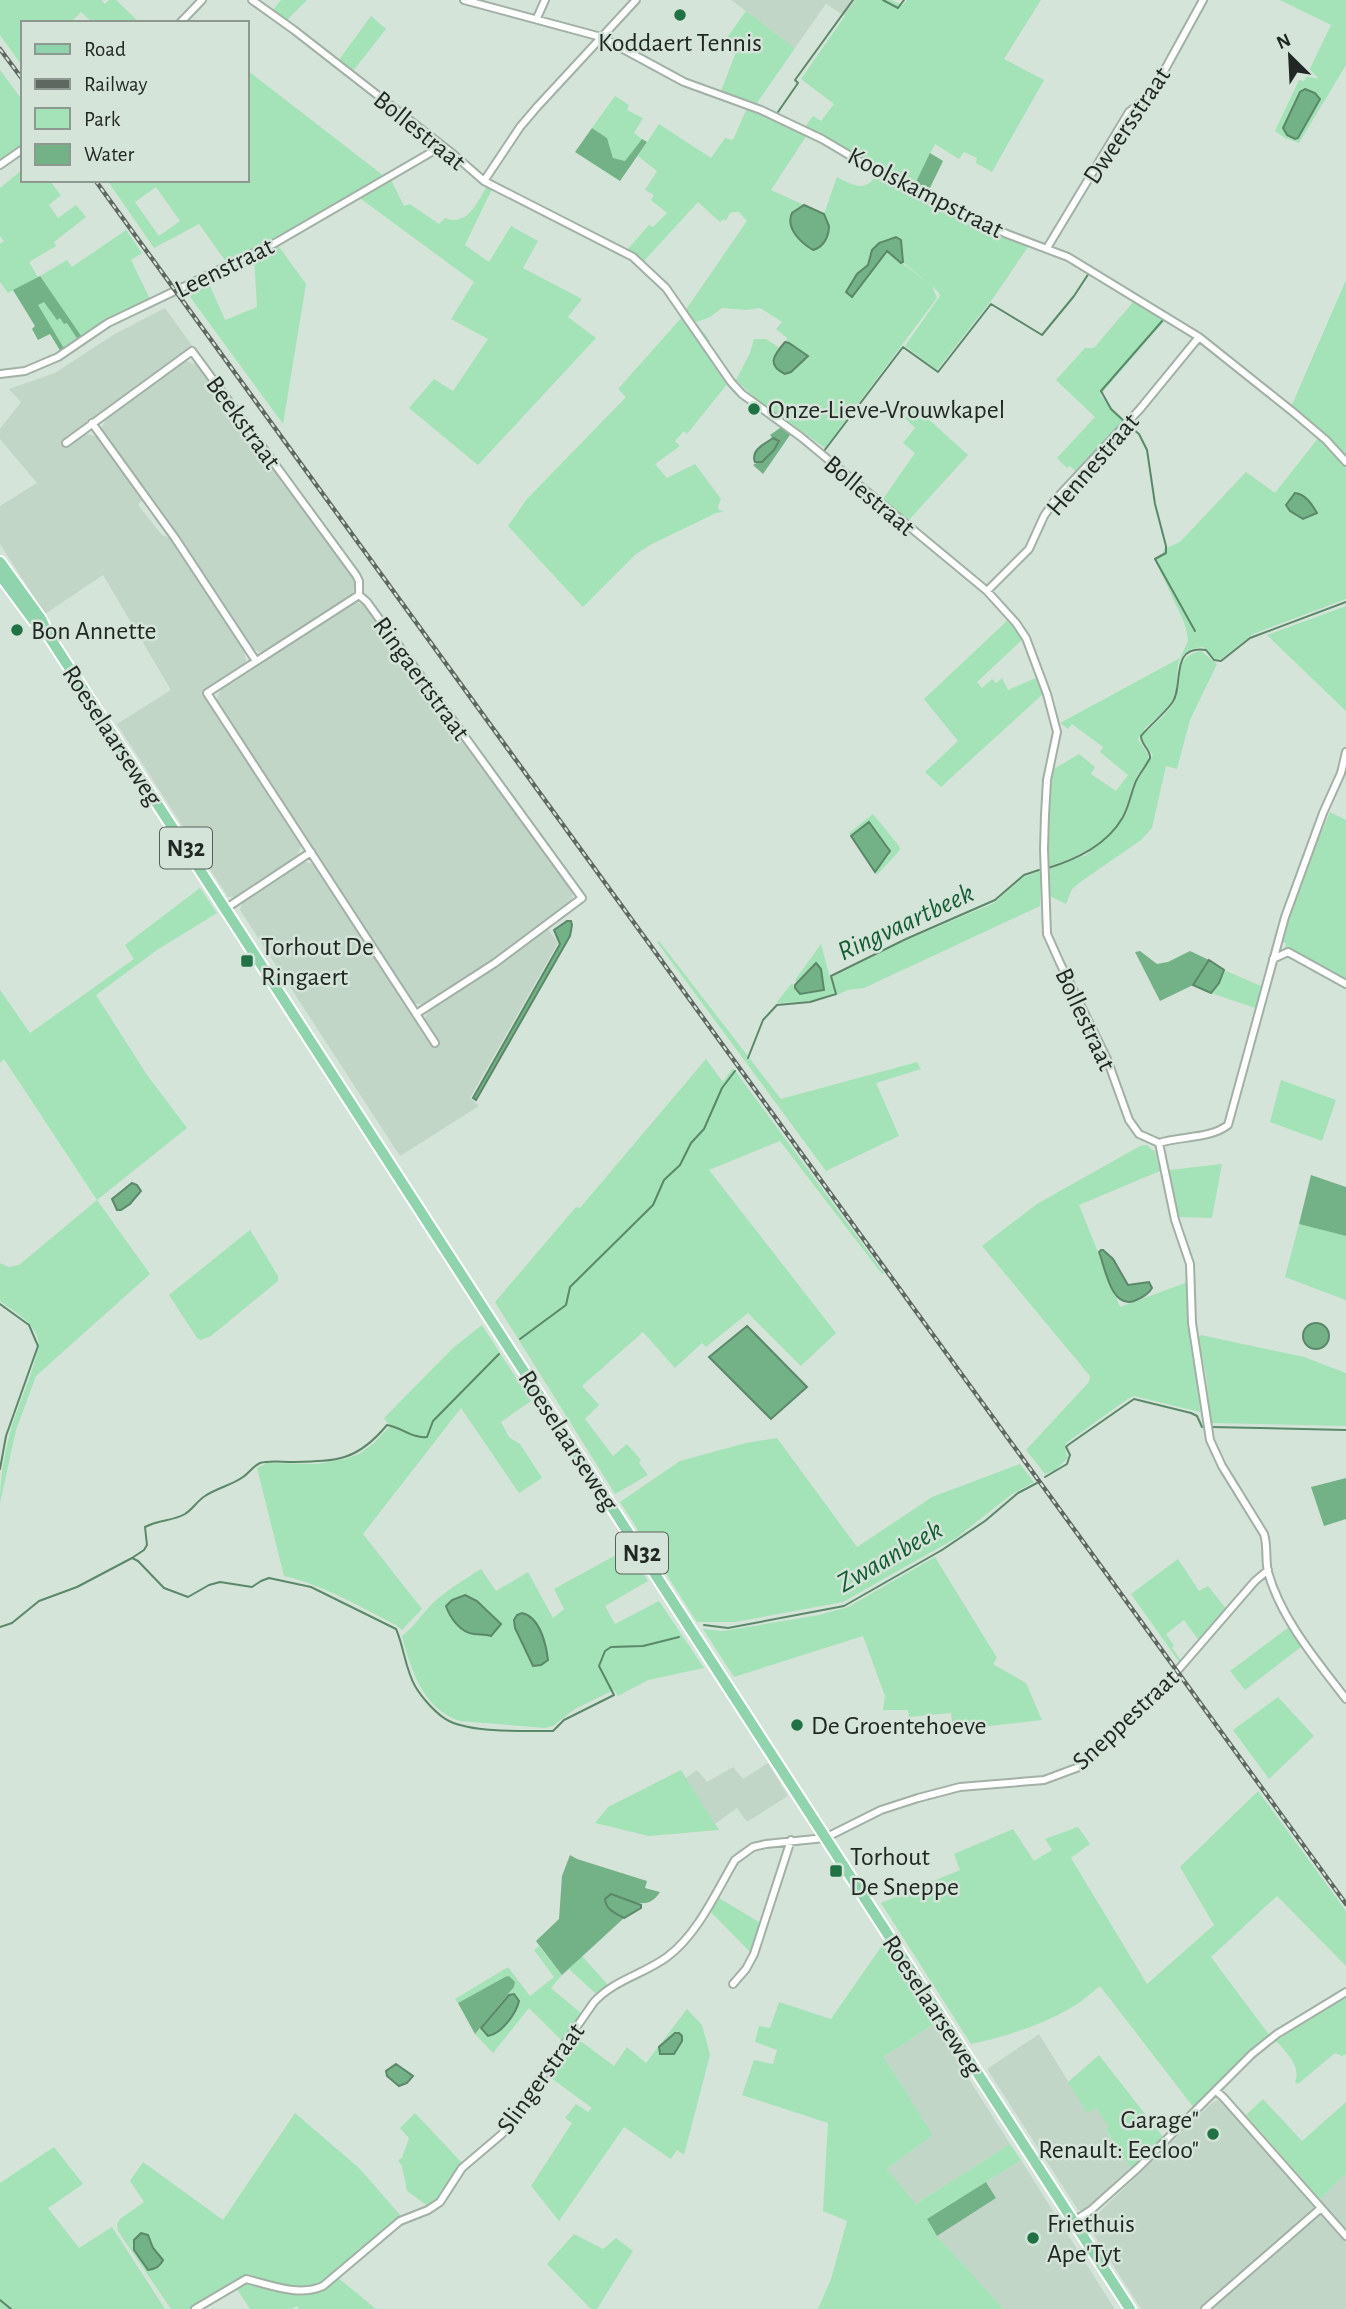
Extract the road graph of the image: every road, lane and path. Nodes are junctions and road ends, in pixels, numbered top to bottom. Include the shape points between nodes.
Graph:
1 (202, 0) edge
2 (252, 0) edge
3 (464, 0) edge
4 (545, 0) edge
5 (636, 0) edge
6 (1203, 0) edge
7 (537, 18) junction
8 (182, 21) edge
9 (601, 37) junction
10 (443, 146) junction
11 (21, 150) edge
12 (0, 165) edge
13 (484, 181) junction
14 (1047, 248) junction
15 (1199, 337) junction
16 (0, 374) edge
17 (92, 423) junction
18 (66, 443) dead end
19 (1346, 461) edge
20 (0, 562) edge
21 (0, 575) edge
22 (987, 591) junction
23 (359, 595) junction
24 (50, 638) junction
25 (256, 661) junction
26 (1346, 752) edge
27 (311, 852) junction
28 (225, 909) junction
29 (1273, 959) junction
30 (1346, 984) edge
31 (416, 1014) junction
32 (435, 1043) dead end
33 (1159, 1143) junction
34 (1268, 1570) junction
35 (1346, 1699) edge
36 (825, 1838) junction
37 (791, 1840) junction
38 (733, 1984) dead end
39 (1346, 1992) edge
40 (1216, 2091) junction
41 (1321, 2208) junction
42 (1074, 2221) junction
43 (1346, 2236) edge
44 (1126, 2308) edge
45 (195, 2309) edge
46 (1205, 2309) edge

1 - 8 street
2 - 10 street, Bollestraat
3 - 7 street, Koolskampstraat
4 - 7 street
5 - 9 street
6 - 14 street, Dweersstraat via 1152,93 1129,112
7 - 9 street, Koolskampstraat
9 - 13 street via 520,127
9 - 14 street, Koolskampstraat via 684,82 761,110 822,139 898,184
10 - 13 street, Bollestraat
10 - 16 street, Leenstraat via 275,243 108,323 58,358 25,371
11 - 12 street
13 - 22 street, Bollestraat via 633,257 666,288 742,394
14 - 15 street, Koolskampstraat
15 - 19 street, Koolskampstraat
15 - 22 street, Hennestraat via 1055,500 1029,549
17 - 18 street, Beekstraat
17 - 23 street, Beekstraat via 191,351 356,575
17 - 25 street
20 - 24 main road, Roeselaarseweg / N32
21 - 24 main road, Roeselaarseweg / N32
22 - 33 street, Bollestraat via 1026,638 1055,717 1044,849 1050,943 1107,1059 1129,1120 1139,1134
23 - 25 street, Ringaertstraat
23 - 31 street, Ringaertstraat via 582,898
24 - 28 main road, Roeselaarseweg / N32
25 - 27 street, Ringaertstraat via 207,693
26 - 29 street
27 - 28 street
27 - 31 street, Ringaertstraat
28 - 36 main road, Roeselaarseweg / N32
29 - 30 street via 1288,952
29 - 33 street via 1228,1125 1220,1131
31 - 32 street, Ringaertstraat
33 - 34 street via 1175,1220 1190,1264 1192,1323 1207,1432 1264,1534
34 - 35 street via 1301,1638
34 - 36 street, Sneppestraat via 1171,1678 1079,1767 1044,1780 960,1787 919,1798 881,1810
36 - 37 street, Slingerstraat
36 - 42 main road, Roeselaarseweg / N32
37 - 38 street via 754,1954
37 - 45 street, Slingerstraat via 766,1843 743,1853 677,1948 655,1966 603,1992 502,2134 462,2168 440,2202 400,2221 312,2291 246,2279
39 - 40 street via 1277,2034
40 - 41 street
40 - 42 street via 1133,2174
41 - 43 street
41 - 46 street
42 - 44 main road, Roeselaarseweg / N32

